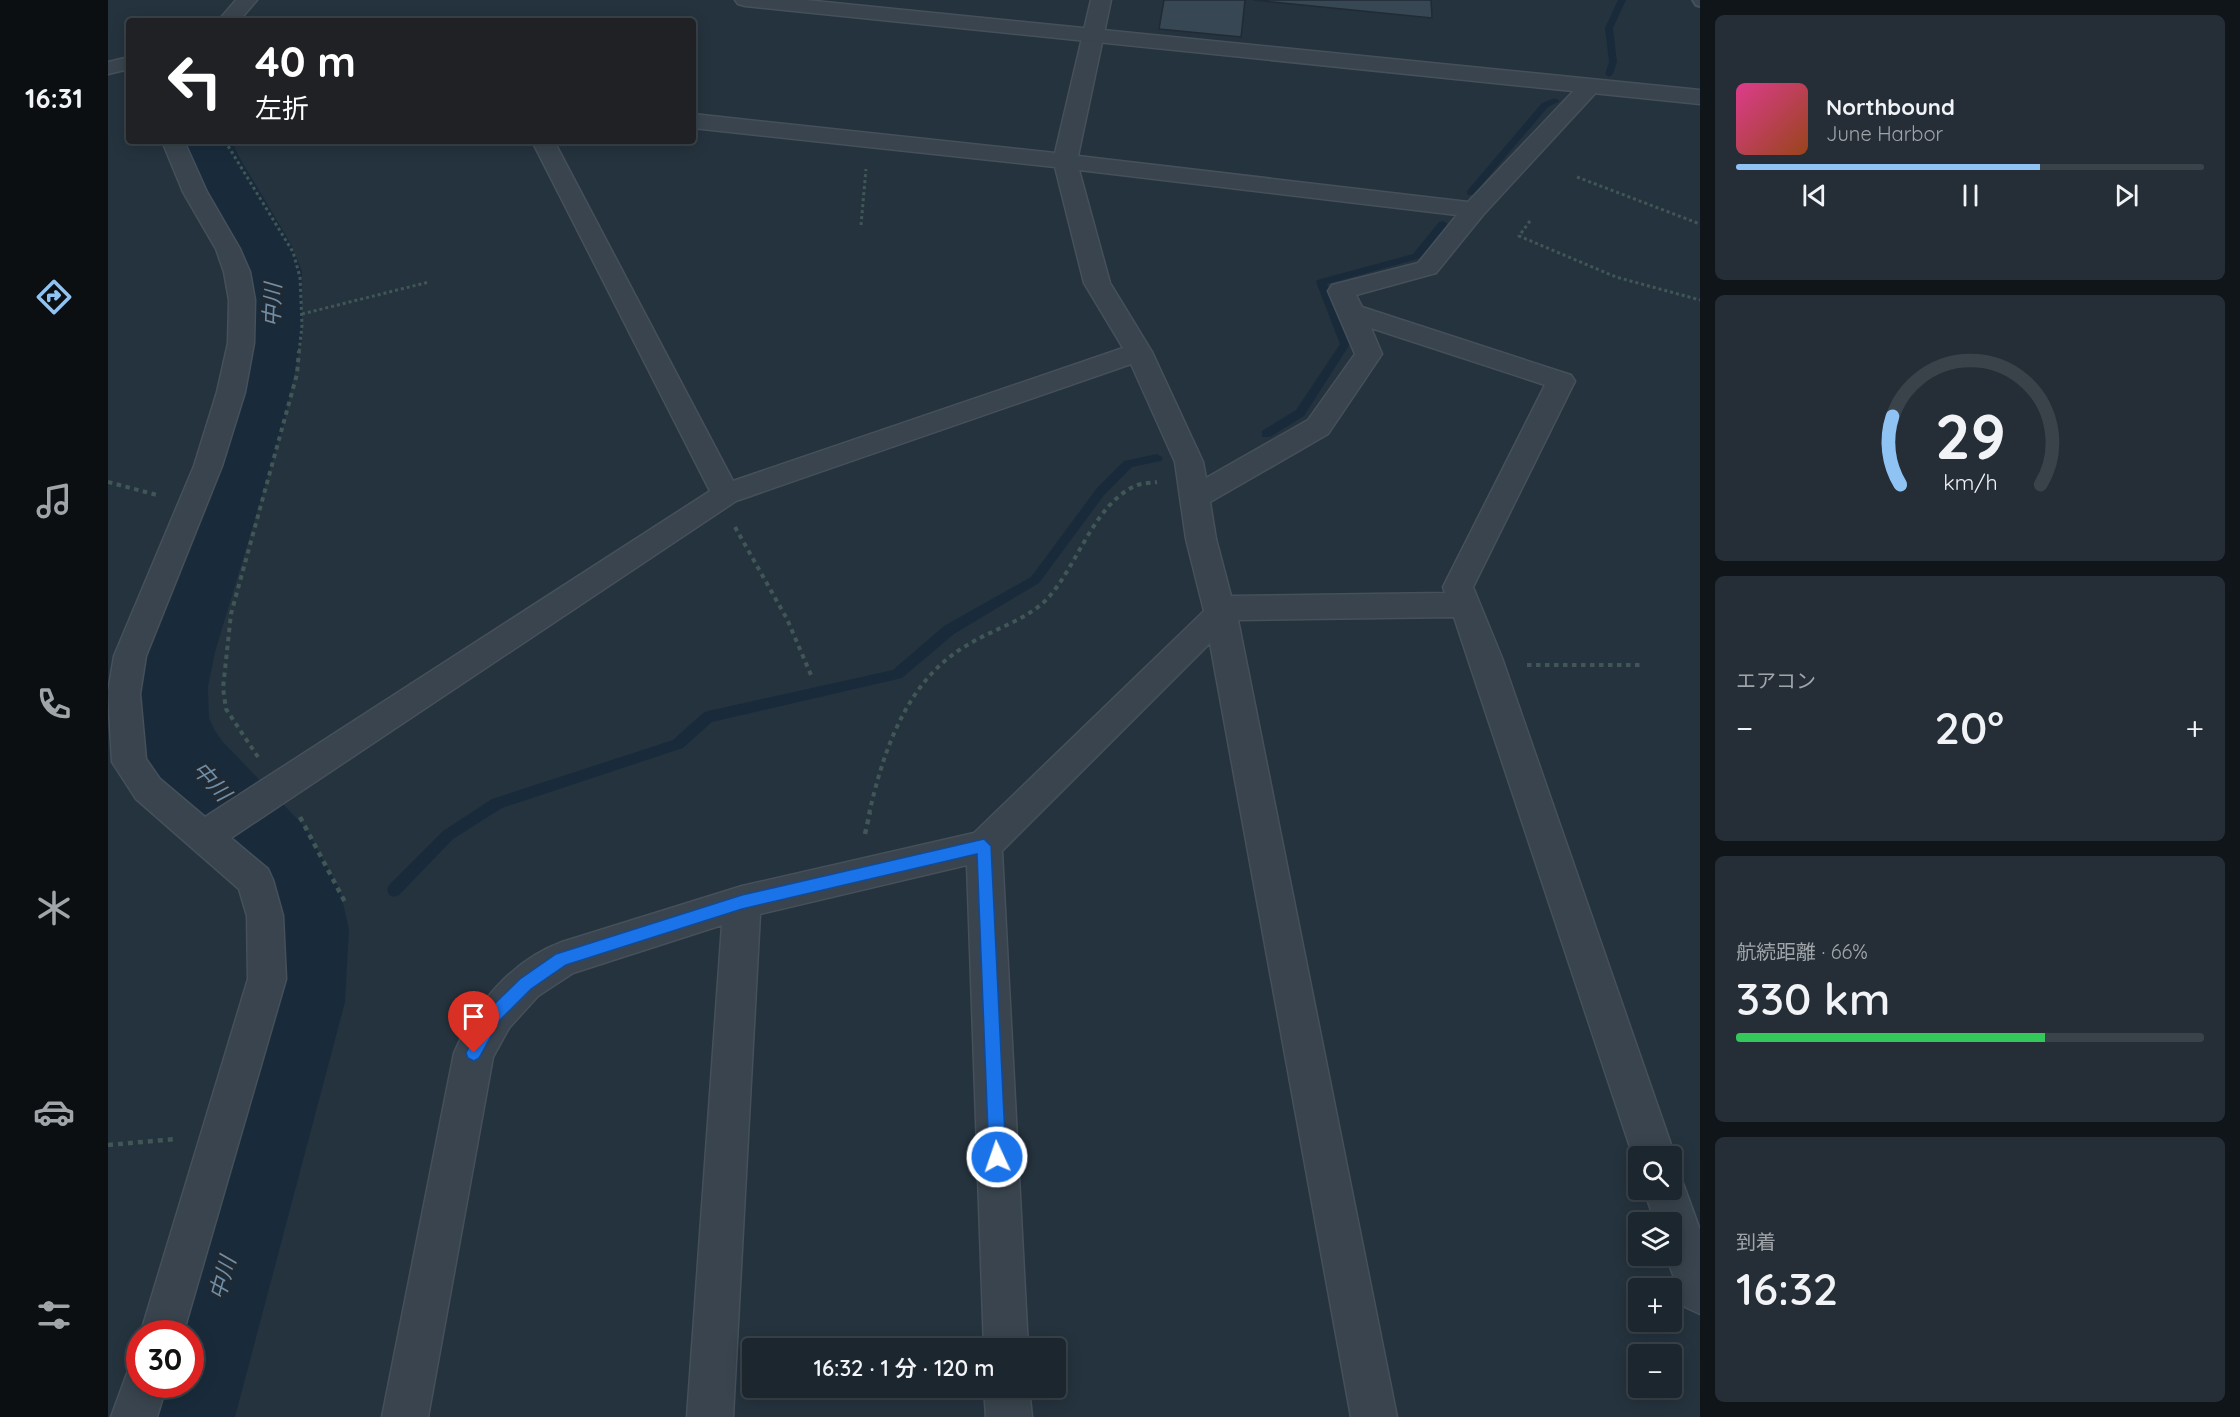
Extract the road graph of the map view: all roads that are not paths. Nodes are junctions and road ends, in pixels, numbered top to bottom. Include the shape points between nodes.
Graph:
1 (247, 0) edge
2 (746, 0) edge
3 (1101, 0) edge
4 (231, 18) edge
5 (1094, 35) junction
6 (126, 64) edge
7 (108, 68) edge
8 (1591, 86) junction
9 (1700, 97) edge
10 (696, 121) edge
11 (174, 144) edge
12 (544, 144) edge
13 (1065, 161) junction
14 (1474, 210) junction
15 (1352, 313) junction
16 (1139, 352) junction
17 (1193, 490) junction
18 (718, 499) junction
19 (1464, 605) junction
20 (1221, 612) junction
21 (118, 769) edge
22 (203, 837) junction
23 (984, 846) junction
24 (742, 902) junction
25 (1651, 1146) edge
26 (1668, 1200) edge
27 (1700, 1292) edge
28 (165, 1320) edge
29 (1006, 1338) edge
30 (140, 1398) edge
31 (1008, 1398) edge
32 (134, 1417) edge
33 (405, 1417) edge
34 (710, 1417) edge
35 (1009, 1417) edge
36 (1374, 1417) edge

1 - 4 street
2 - 5 street
3 - 5 street
5 - 8 street
5 - 13 street
6 - 7 street
8 - 9 street
8 - 14 street
10 - 13 street
11 - 21 street via 237,272 242,300 241,343 231,392 193,502 130,656
12 - 18 street
13 - 14 street
13 - 16 street via 1096,283
14 - 15 street via 1427,268 1341,291
15 - 17 street via 1369,354 1318,427
15 - 19 street via 1561,381 1458,587
16 - 17 street via 1189,462
16 - 18 street
17 - 20 street via 1200,539
18 - 22 street
19 - 20 street
19 - 25 street via 1488,665
20 - 23 street
20 - 36 street
21 - 22 street via 148,789
22 - 28 street via 255,880 265,916 267,979
23 - 24 street
23 - 29 street
24 - 33 street via 562,959 525,984 495,1015 474,1053
24 - 34 street
26 - 27 street
30 - 32 street
31 - 35 street

